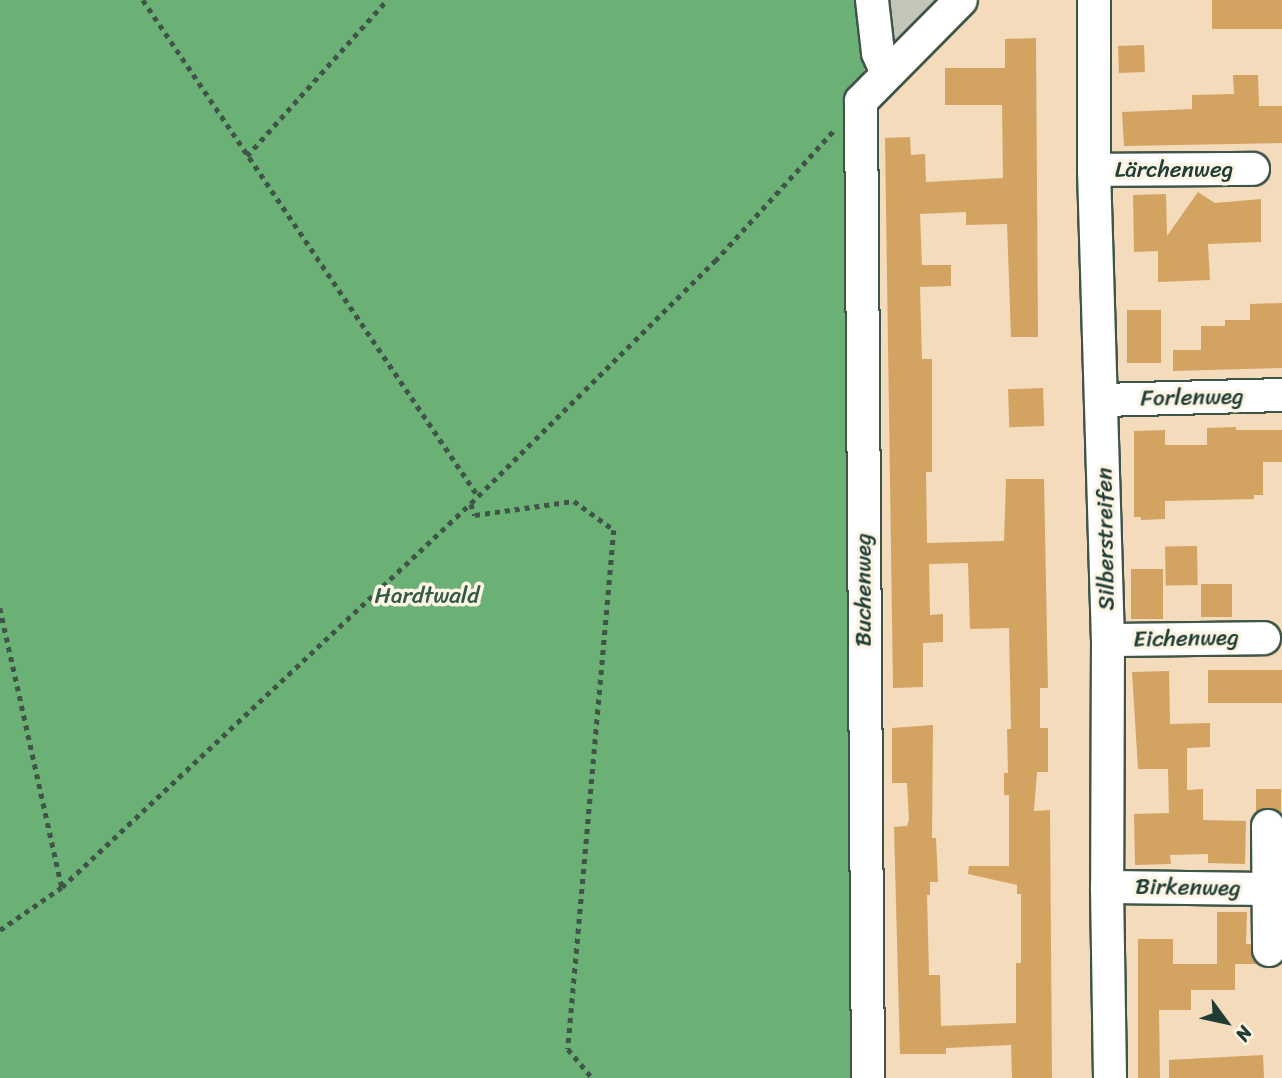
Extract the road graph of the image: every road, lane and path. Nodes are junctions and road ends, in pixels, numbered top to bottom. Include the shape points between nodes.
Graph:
1 (144, 0) edge
2 (387, 0) edge
3 (872, 0) edge
4 (961, 0) edge
5 (1094, 0) edge
6 (887, 73) junction
7 (861, 101) junction
8 (247, 156) junction
9 (1254, 169) dead end
10 (1094, 170) junction
11 (1282, 396) edge
12 (1103, 400) junction
13 (478, 496) junction
14 (471, 503) junction
15 (0, 608) edge
16 (1264, 638) dead end
17 (1108, 640) junction
18 (1268, 826) dead end
19 (62, 887) junction
20 (1107, 887) junction
21 (1268, 889) junction
22 (0, 930) edge
23 (1269, 950) dead end
24 (592, 1078) edge
25 (868, 1078) edge
26 (1110, 1078) edge

1 - 8 path
2 - 8 path
3 - 6 street via 878,53
4 - 6 street
5 - 10 street, Silberstreifen
6 - 7 street
7 - 13 path via 715,261
7 - 25 street, Buchenweg
8 - 13 path
9 - 10 street, Lärchenweg
10 - 12 street, Silberstreifen
11 - 12 street, Forlenweg
12 - 17 street, Silberstreifen
13 - 14 path
14 - 19 path
14 - 24 path via 475,515 574,501 614,530 568,1049
15 - 19 path
16 - 17 street, Eichenweg
17 - 20 street, Silberstreifen
18 - 21 street, Birkenweg
19 - 22 path
20 - 21 street, Birkenweg
20 - 26 street, Silberstreifen
21 - 23 street, Birkenweg

